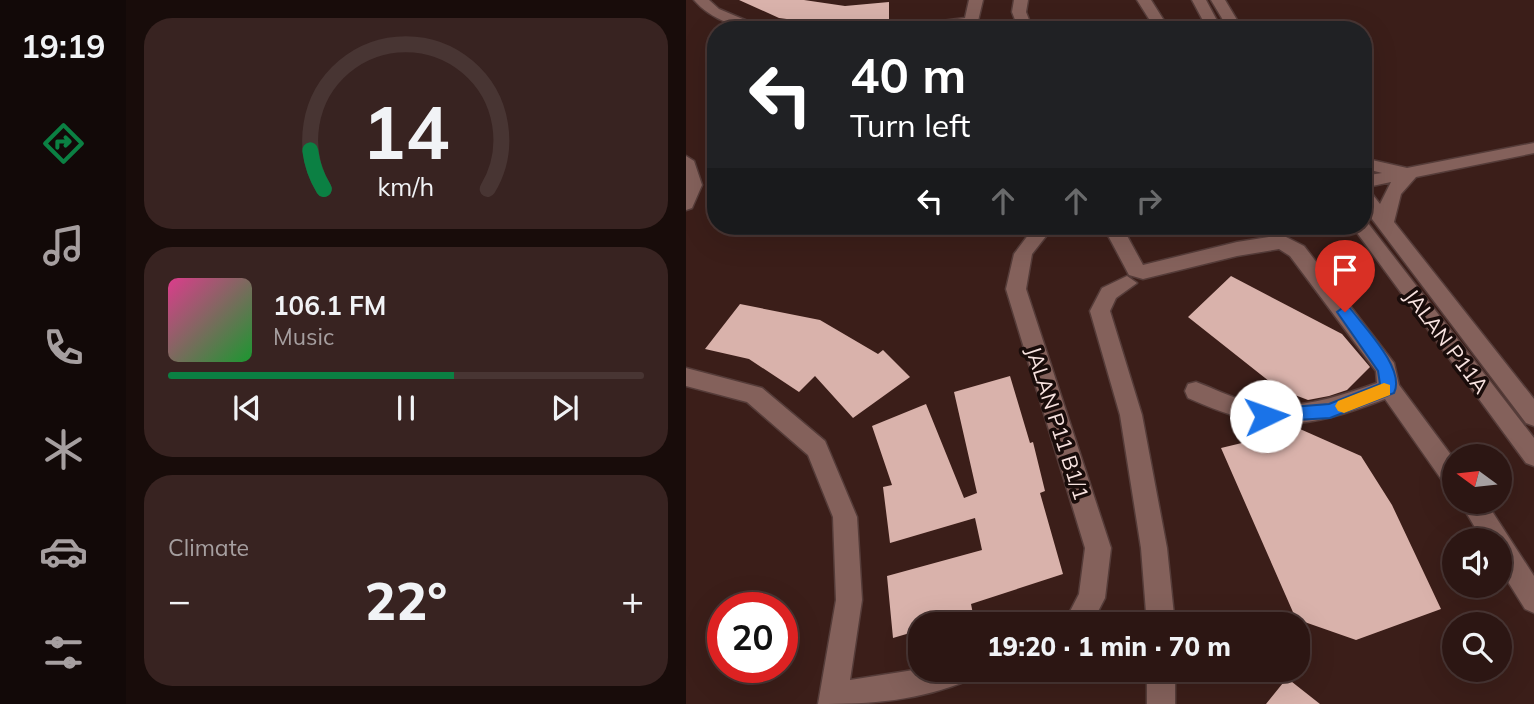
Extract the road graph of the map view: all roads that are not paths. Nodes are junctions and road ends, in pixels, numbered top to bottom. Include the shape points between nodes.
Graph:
1 (701, 0) edge
2 (976, 0) edge
3 (1021, 0) edge
4 (1144, 0) edge
5 (1199, 0) edge
6 (1218, 0) edge
7 (738, 21) edge
8 (973, 21) edge
9 (1022, 21) edge
10 (1157, 21) edge
11 (1210, 21) edge
12 (1231, 21) edge
13 (1534, 148) edge
14 (686, 161) edge
15 (1372, 165) edge
16 (1410, 173) junction
17 (1372, 180) edge
18 (686, 204) edge
19 (1372, 205) edge
20 (1385, 222) junction
21 (1036, 235) edge
22 (1116, 235) edge
23 (1367, 235) edge
24 (1135, 275) junction
25 (686, 377) edge
26 (1389, 388) junction
27 (1196, 391) dead end
28 (1534, 416) edge
29 (1534, 456) edge
30 (1442, 461) edge
31 (1512, 565) edge
32 (1534, 600) edge
33 (1084, 612) edge
34 (1160, 612) edge
35 (924, 682) edge
36 (1161, 682) edge
37 (833, 700) edge
38 (1161, 704) edge

1 - 7 street via 714,12
2 - 8 street
3 - 9 street
4 - 10 street
5 - 11 street
6 - 12 street
13 - 16 street
14 - 18 street via 693,184
15 - 16 street
16 - 17 street
16 - 20 street via 1394,187
19 - 20 street, JALAN P11A
20 - 28 street, JALAN P11A
21 - 33 street, JALAN P11 B1/1 via 1017,265 1016,289 1098,548 1092,598
22 - 24 street
23 - 29 street, JALAN P11A
24 - 26 street via 1282,242 1297,251 1362,334 1386,369
24 - 34 street via 1111,289 1100,311 1131,415 1154,548
25 - 37 street via 754,395 817,448 845,517 849,600
26 - 27 street via 1330,411 1266,416 1243,412
26 - 30 street
31 - 32 street
35 - 37 street
36 - 38 street

